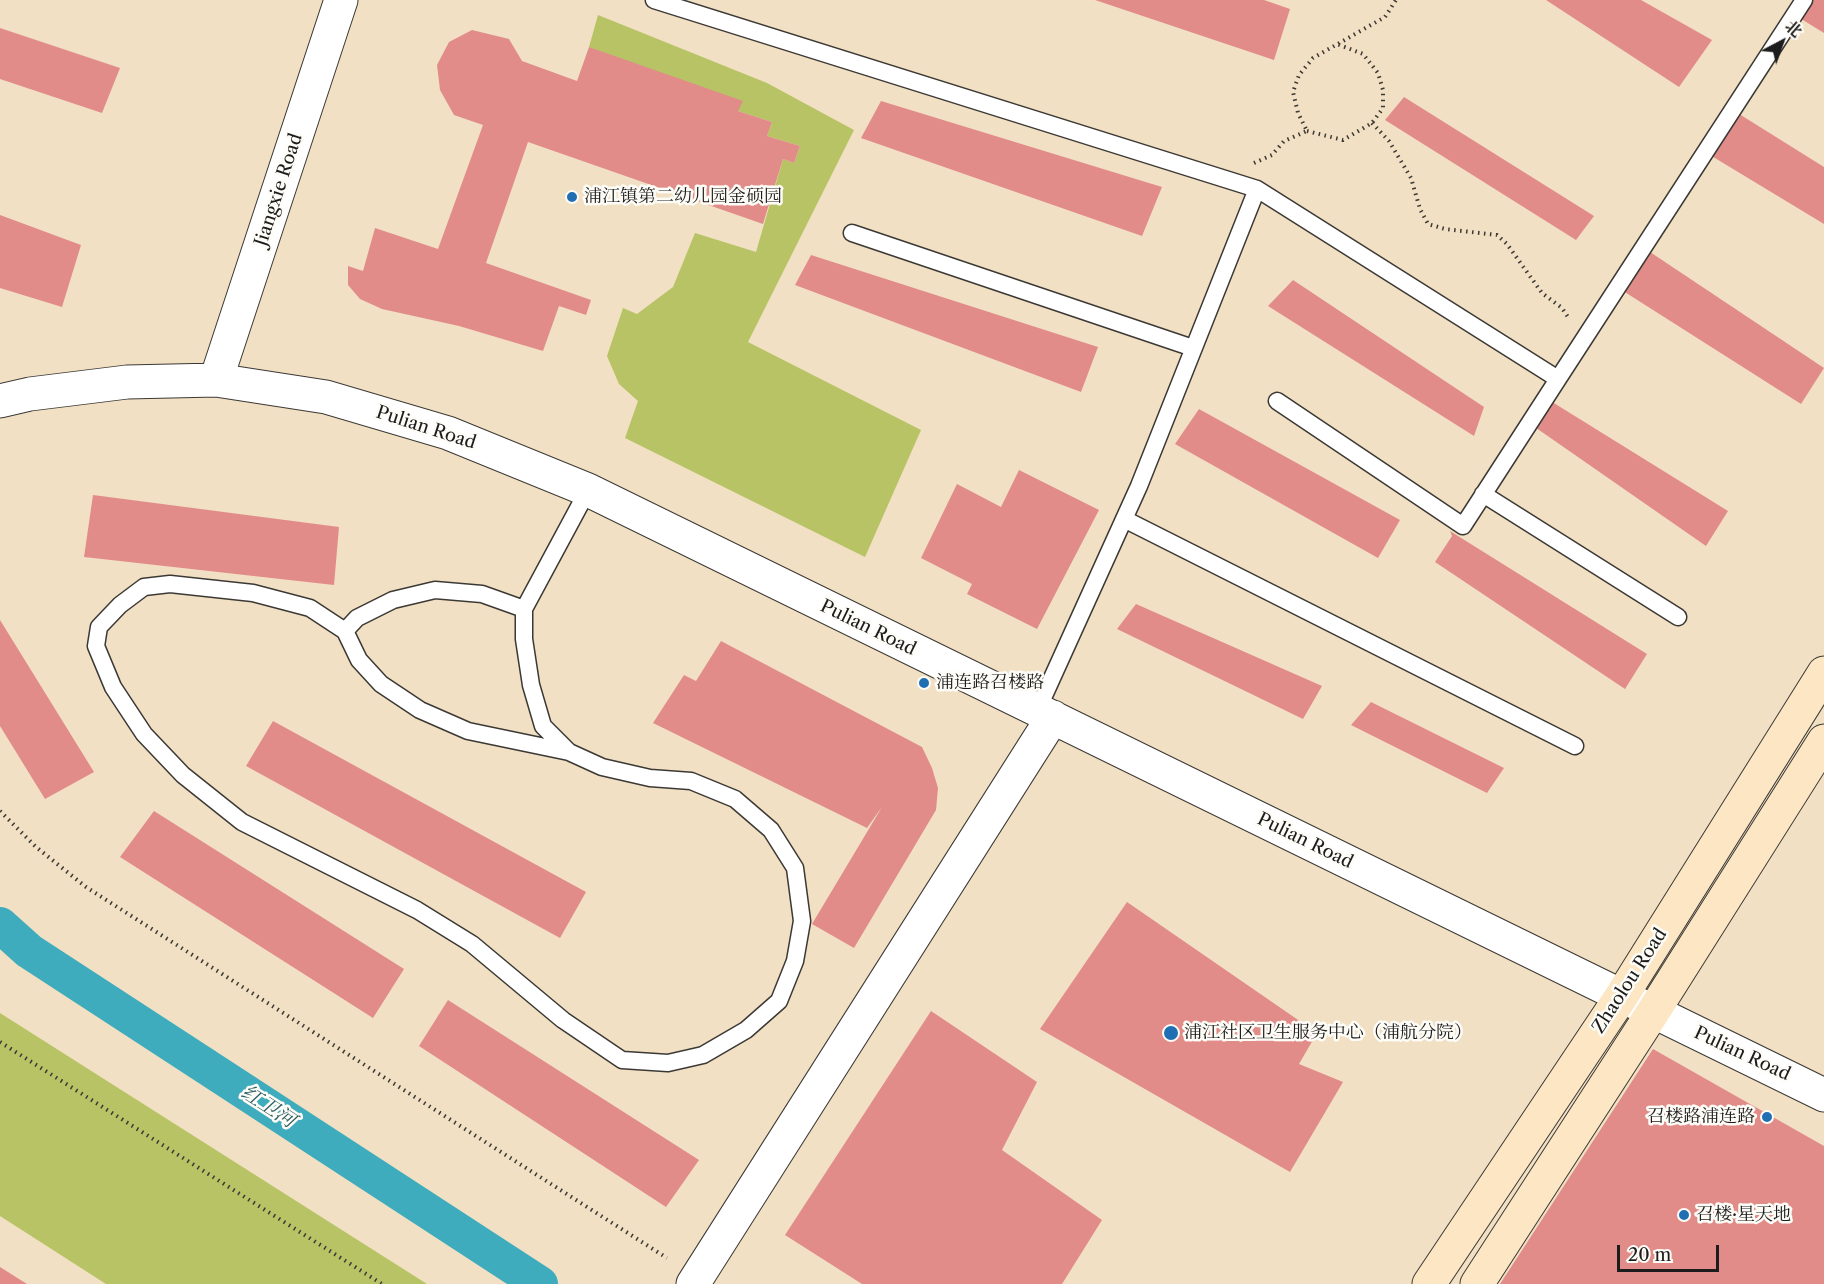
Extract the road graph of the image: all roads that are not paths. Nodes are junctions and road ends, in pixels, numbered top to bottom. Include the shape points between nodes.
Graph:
1 (341, 0) edge
2 (654, 0) edge
3 (1804, 0) edge
4 (1257, 189) junction
5 (852, 233) dead end
6 (1193, 348) junction
7 (1558, 379) junction
8 (216, 380) junction
9 (0, 401) edge
10 (1277, 402) dead end
11 (588, 490) junction
12 (1483, 494) junction
13 (1124, 519) junction
14 (524, 609) junction
15 (1678, 617) dead end
16 (345, 631) junction
17 (1824, 673) edge
18 (1045, 713) junction
19 (1824, 741) edge
20 (1575, 746) dead end
21 (569, 752) junction
22 (1621, 997) junction
23 (1653, 1012) junction
24 (1824, 1095) edge
25 (695, 1281) edge
26 (1429, 1284) edge
27 (1477, 1284) edge

1 - 8 street, Jiangxie Road
2 - 4 lane
3 - 7 lane
4 - 6 lane
4 - 7 lane
5 - 6 lane
6 - 13 lane
7 - 12 lane
8 - 9 street, Pulian Road via 127,382
8 - 11 street, Pulian Road via 326,397 448,433
10 - 12 lane via 1463,526
11 - 14 lane
11 - 18 street, Pulian Road
12 - 15 lane
13 - 18 lane
13 - 20 lane
14 - 16 lane via 482,594 435,590 393,600 357,618
14 - 21 lane via 531,685 543,726
16 - 21 lane via 359,660 381,684 420,710 468,731
16 - 21 lane via 310,608 253,593 170,584 144,587 120,605 99,627 96,646 113,687 144,734 183,775 242,822 417,910 472,944 563,1020 622,1060 668,1064 703,1055 746,1030 778,1001 795,961 802,921 795,868 771,830 735,799 691,781 650,778 602,767
17 - 22 street, Zhaolou Road
18 - 22 street, Pulian Road
18 - 25 street
19 - 23 street, Zhaolou Road
22 - 23 street, Pulian Road
22 - 26 street, Zhaolou Road
23 - 24 street, Pulian Road
23 - 27 street, Zhaolou Road

